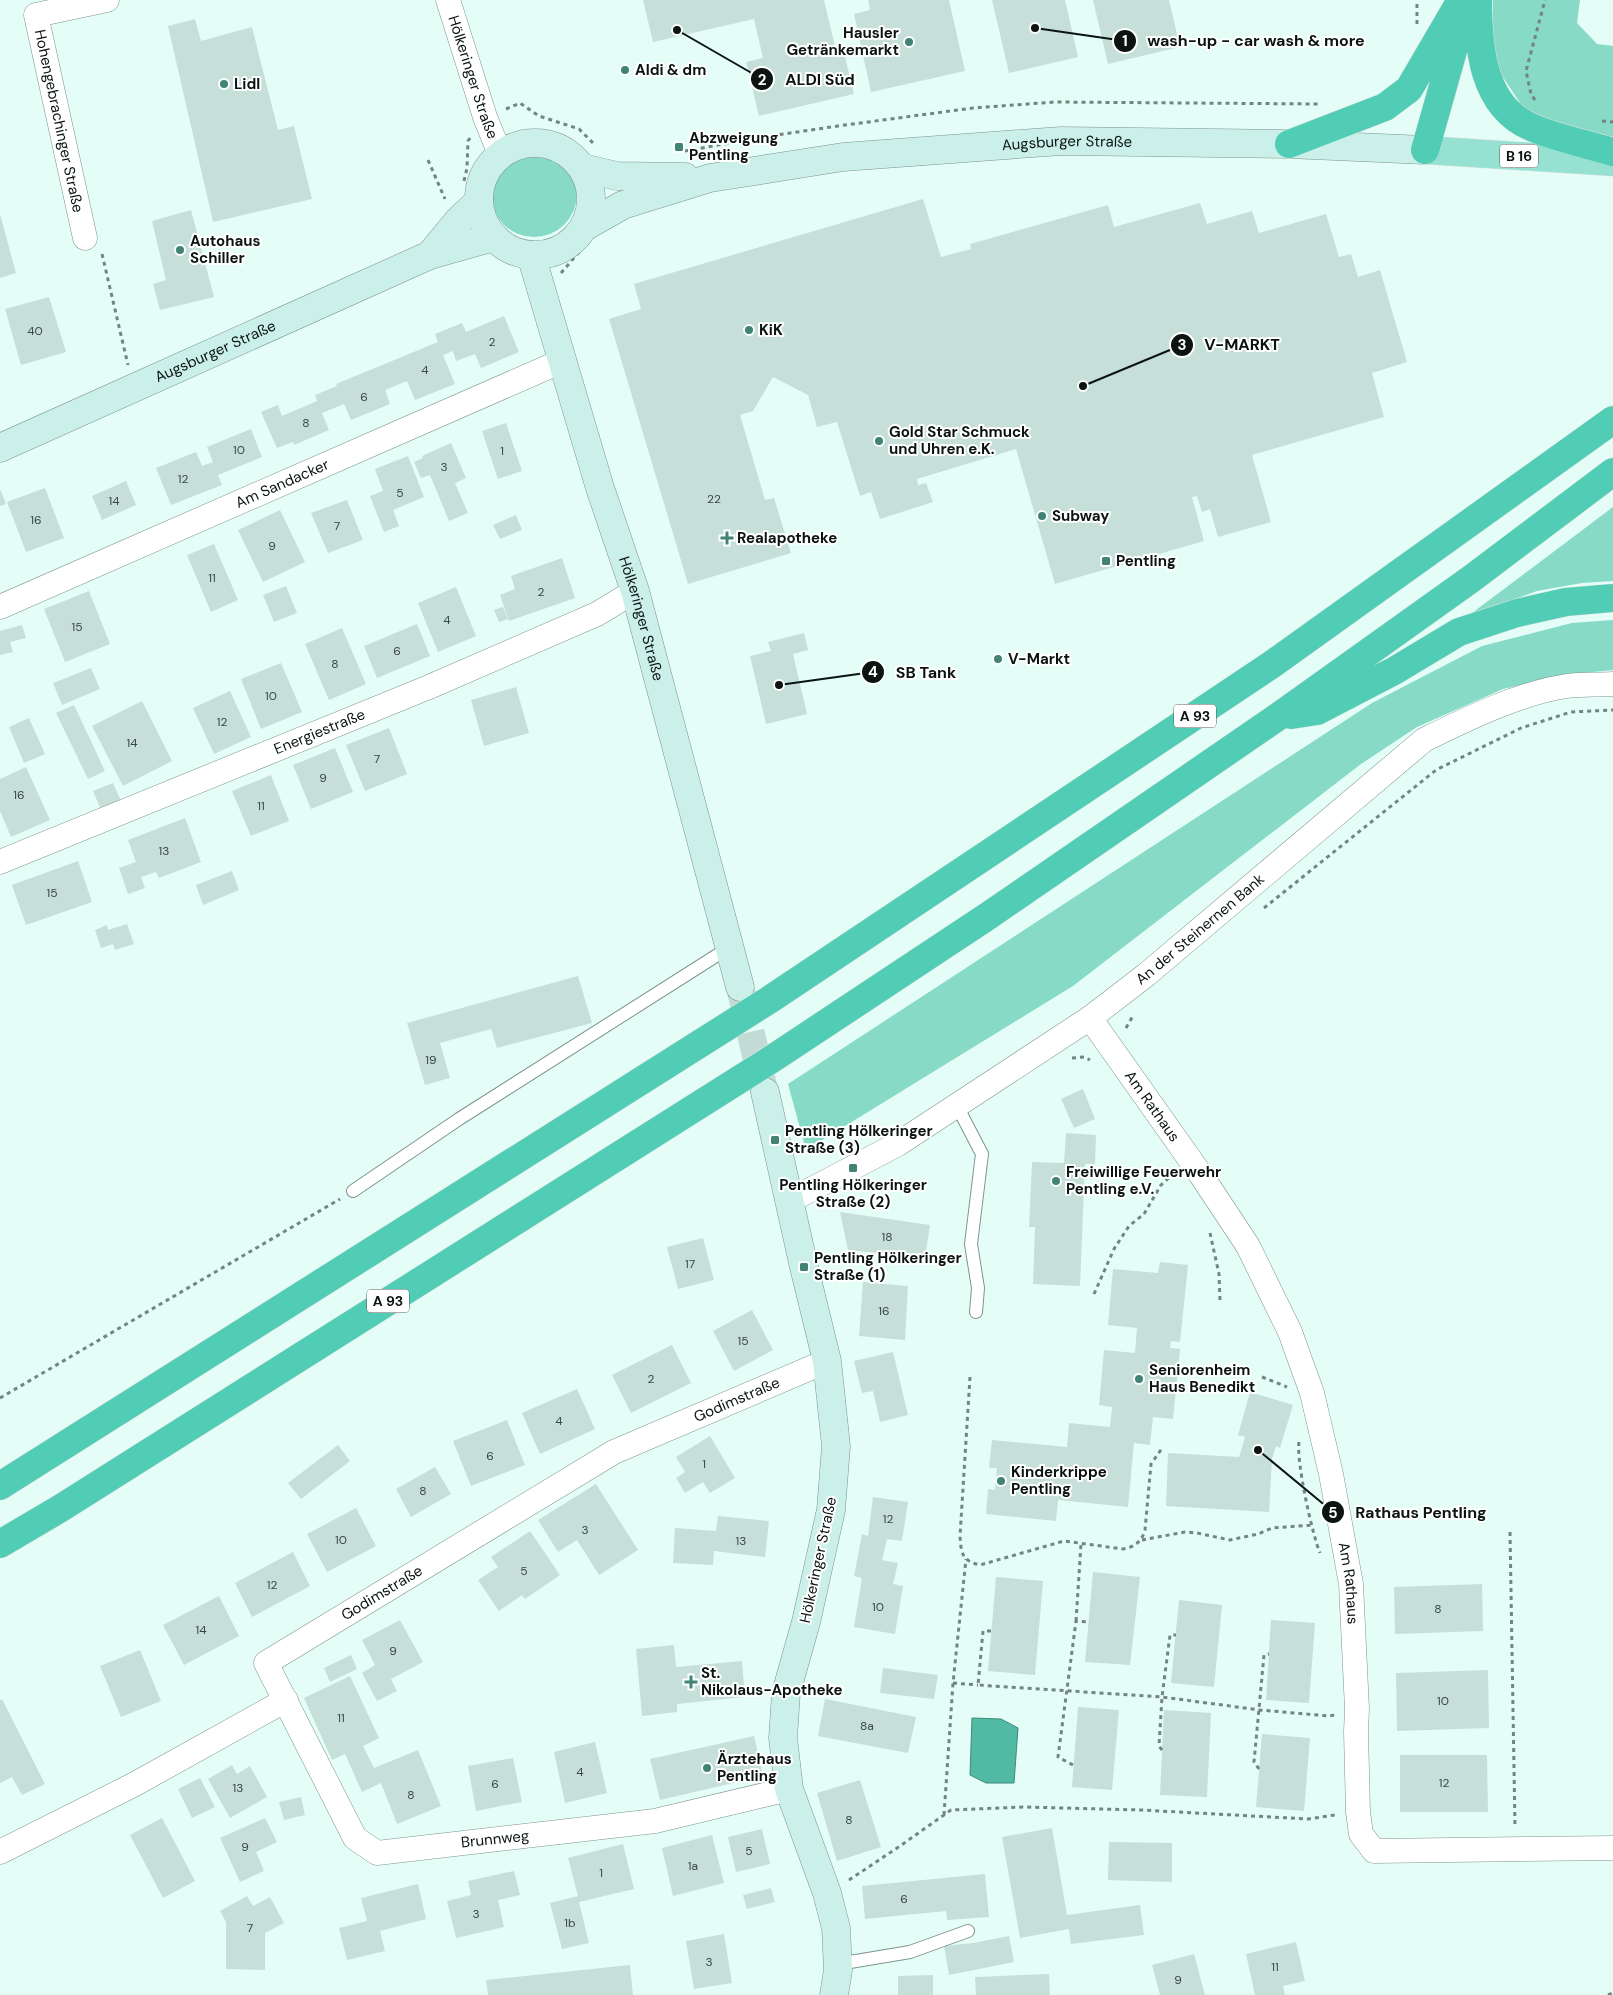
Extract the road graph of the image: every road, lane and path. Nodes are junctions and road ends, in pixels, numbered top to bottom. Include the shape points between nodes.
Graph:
1 (107, 0) edge
2 (448, 0) edge
3 (1417, 0) edge
4 (1461, 0) edge
5 (1467, 0) edge
6 (1478, 0) edge
7 (1545, 0) edge
8 (1417, 33) dead end
9 (1536, 101) dead end
10 (1325, 104) dead end
11 (485, 117) junction
12 (1595, 121) dead end
13 (1613, 122) edge
14 (1289, 144) junction
15 (1425, 150) junction
16 (680, 152) dead end
17 (1613, 152) edge
18 (500, 154) junction
19 (590, 158) junction
20 (428, 160) dead end
21 (1613, 162) edge
22 (710, 178) junction
23 (471, 193) junction
24 (449, 206) dead end
25 (584, 226) junction
26 (494, 237) junction
27 (85, 238) joint
28 (531, 254) junction
29 (430, 255) junction
30 (562, 361) junction
31 (129, 370) dead end
32 (1613, 420) edge
33 (0, 448) edge
34 (1613, 472) edge
35 (635, 591) junction
36 (1613, 598) edge
37 (0, 606) edge
38 (1613, 684) edge
39 (1613, 710) edge
40 (1279, 716) junction
41 (0, 862) edge
42 (1258, 912) dead end
43 (730, 947) junction
44 (740, 987) tunnel mouth
45 (1135, 1012) dead end
46 (1090, 1018) junction
47 (1071, 1058) dead end
48 (1094, 1062) dead end
49 (765, 1092) tunnel mouth
50 (958, 1106) junction
51 (1168, 1166) dead end
52 (1173, 1174) junction
53 (1178, 1181) dead end
54 (353, 1191) joint
55 (789, 1201) junction
56 (1209, 1229) dead end
57 (1094, 1294) dead end
58 (1220, 1301) dead end
59 (976, 1312) dead end
60 (826, 1360) junction
61 (970, 1377) dead end
62 (0, 1398) edge
63 (1163, 1447) dead end
64 (0, 1486) edge
65 (1313, 1525) dead end
66 (1510, 1532) dead end
67 (1142, 1540) junction
68 (0, 1544) edge
69 (1082, 1544) junction
70 (966, 1559) junction
71 (1076, 1621) junction
72 (1088, 1622) dead end
73 (992, 1631) dead end
74 (1176, 1635) dead end
75 (1269, 1654) dead end
76 (953, 1683) junction
77 (978, 1685) junction
78 (1065, 1691) junction
79 (1162, 1697) junction
80 (286, 1700) junction
81 (1357, 1709) junction
82 (1260, 1710) junction
83 (1162, 1750) dead end
84 (1073, 1765) dead end
85 (1259, 1769) dead end
86 (789, 1790) junction
87 (1358, 1812) junction
88 (944, 1816) junction
89 (1613, 1848) edge
90 (1515, 1850) junction
91 (0, 1852) edge
92 (827, 1894) junction
93 (968, 1931) dead end
94 (838, 1964) junction
95 (1613, 1993) edge
96 (834, 1995) edge
97 (1608, 1995) edge

1 - 27 street, Hohengebrachinger Straße via 36,15
2 - 11 street, Hölkeringer Straße
3 - 8 path
4 - 14 highway via 1409,89 1385,108
5 - 15 highway
6 - 17 highway via 1482,64 1507,112 1531,127
7 - 9 path via 1526,71 1531,94
10 - 16 path via 1055,102 973,108 763,136
11 - 18 street, Hölkeringer Straße
11 - 19 path via 520,103 539,116 579,129
11 - 23 path via 468,141
12 - 13 path
14 - 15 street, Augsburger Straße
14 - 22 street, Augsburger Straße via 1061,141 843,157
15 - 21 main road, B 16
18 - 19 street via 517,145 535,142
18 - 23 street via 481,184
19 - 22 street, Augsburger Straße via 617,176
19 - 25 street via 592,197
20 - 24 path
22 - 25 street, Augsburger Straße via 623,205
23 - 26 street
23 - 29 street, Augsburger Straße via 458,221
25 - 28 street via 575,239 562,248 547,254
26 - 28 street via 517,252
26 - 29 street, Augsburger Straße
27 - 31 path via 97,236
28 - 30 street, Hölkeringer Straße
29 - 33 street, Augsburger Straße
30 - 35 street, Hölkeringer Straße
30 - 37 street, Am Sandacker
32 - 64 highway, A 93 via 1271,665 769,1000
34 - 40 highway, A 93 via 1471,580
35 - 41 street, Energiestraße via 597,614 429,687
35 - 43 street, Hölkeringer Straße
36 - 40 highway via 1566,602 1517,613 1459,632 1317,711
38 - 46 street, An der Steinernen Bank via 1567,686 1537,693 1462,721 1424,740 1154,968
39 - 42 path via 1572,712 1521,728 1436,770
40 - 68 highway, A 93 via 980,922 775,1057
43 - 44 street, Hölkeringer Straße
43 - 54 lane via 459,1119
45 - 46 path via 1124,1031
46 - 50 street, An der Steinernen Bank
46 - 81 street, Am Rathaus via 1248,1246 1290,1332 1312,1393 1350,1574
47 - 48 path via 1084,1057
49 - 55 street, Hölkeringer Straße
50 - 55 street, An der Steinernen Bank via 898,1144
50 - 59 lane via 982,1154 971,1244 978,1288
51 - 52 path
52 - 53 path
52 - 57 path via 1161,1185 1144,1214 1129,1226 1114,1249
54 - 62 path
55 - 60 street, Hölkeringer Straße
56 - 58 path via 1219,1274
60 - 80 street, Godimstraße via 614,1452 266,1662
60 - 86 street, Hölkeringer Straße via 836,1446 831,1510 786,1693 783,1738
61 - 70 path via 960,1536 961,1550
63 - 67 path via 1151,1464
65 - 67 path via 1272,1528 1230,1540 1185,1532
66 - 90 path
67 - 69 path via 1123,1549
69 - 70 path via 1064,1541 980,1565
69 - 71 path
70 - 76 path
71 - 72 path
71 - 78 path
73 - 77 path via 983,1631
74 - 79 path via 1170,1635
75 - 82 path via 1264,1655
76 - 77 path
76 - 88 path
77 - 78 path
78 - 79 path
78 - 84 path via 1058,1757
79 - 82 path
79 - 83 path via 1159,1746
80 - 86 street, Brunnweg via 355,1838 377,1852 655,1821
80 - 91 street via 135,1784
81 - 82 path via 1329,1716
81 - 87 street, Am Rathaus
82 - 85 path via 1254,1762
86 - 92 street, Hölkeringer Straße
87 - 88 path via 1308,1819 1023,1807 951,1810
87 - 90 street, Am Rathaus via 1361,1834 1374,1851
88 - 92 path
89 - 90 street, Am Rathaus
92 - 94 street, Hölkeringer Straße via 836,1928
93 - 94 lane via 910,1952
94 - 96 street, Hölkeringer Straße
95 - 97 path

